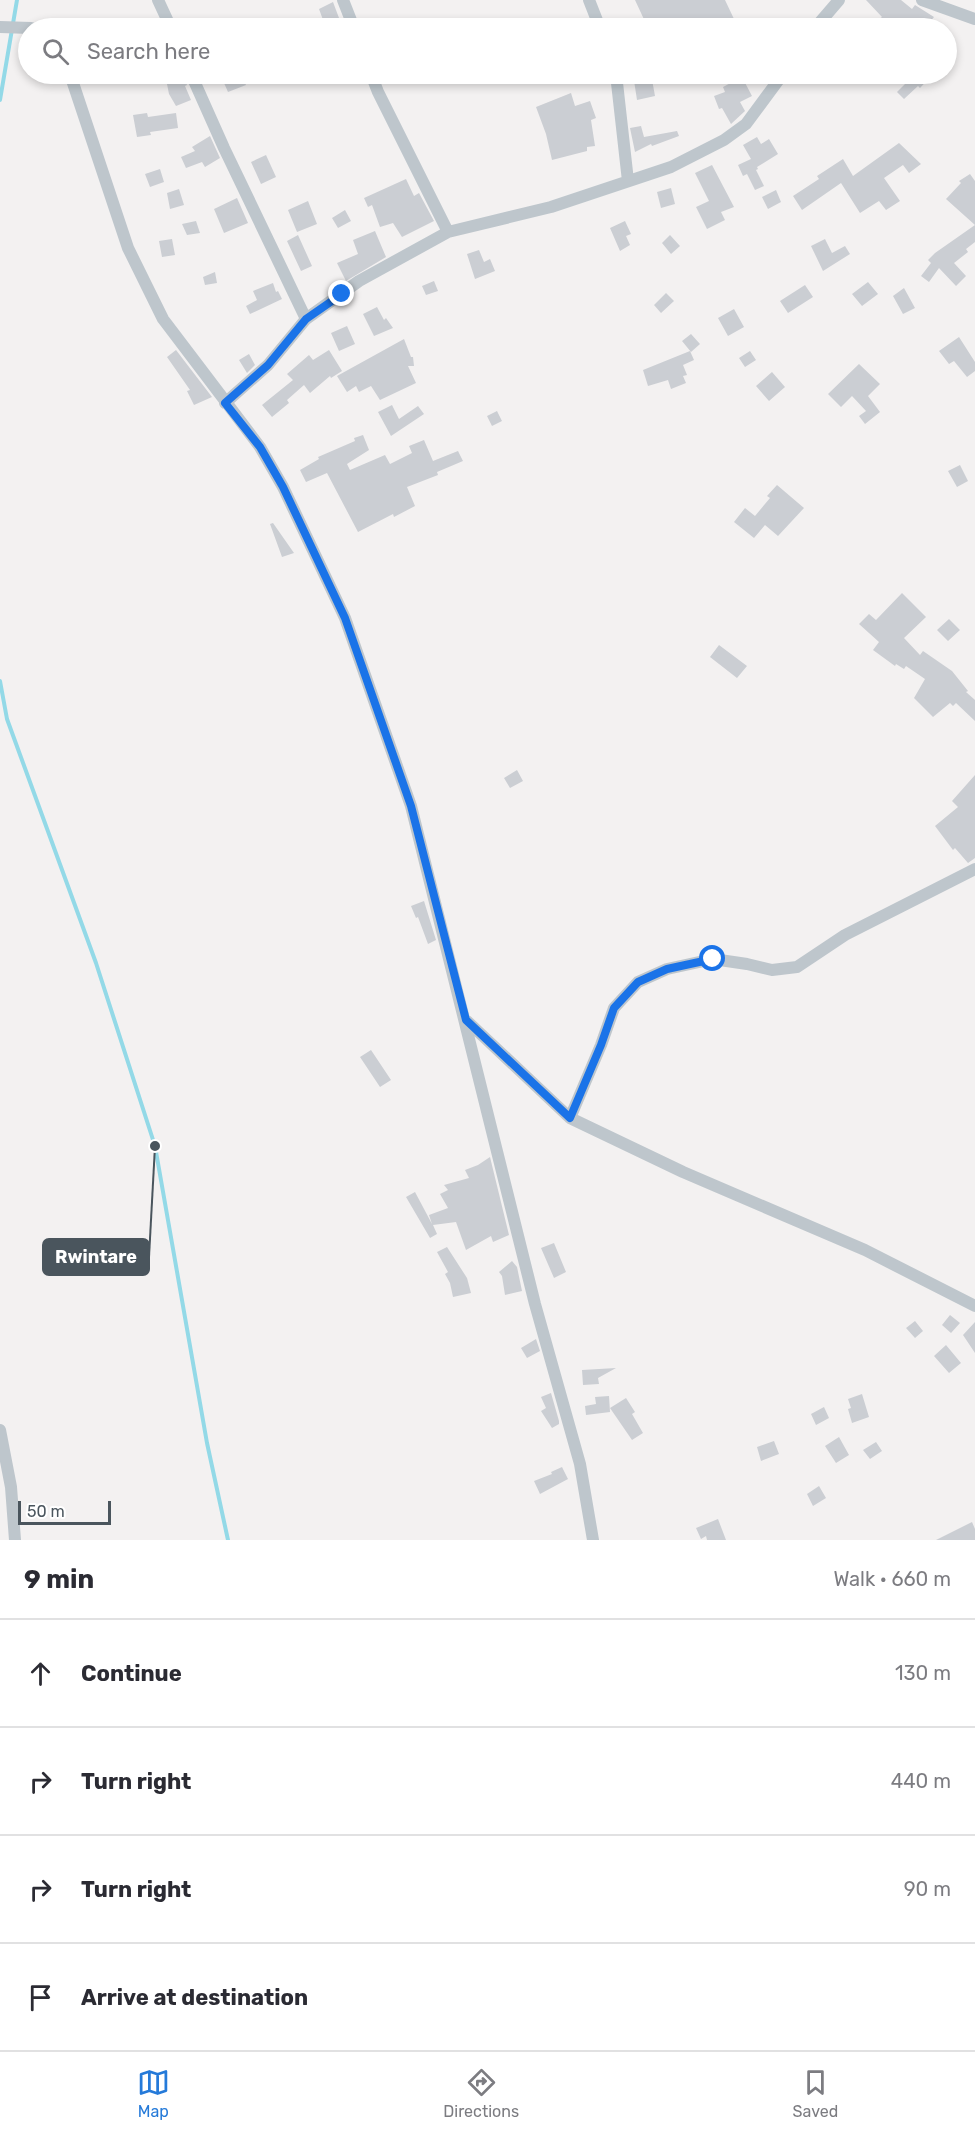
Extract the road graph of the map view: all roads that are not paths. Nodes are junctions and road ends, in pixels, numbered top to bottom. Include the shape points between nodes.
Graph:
1 (158, 0) edge
2 (343, 0) edge
3 (589, 0) edge
4 (839, 0) edge
5 (922, 0) edge
6 (166, 18) edge
7 (350, 18) edge
8 (596, 18) edge
9 (824, 18) edge
10 (975, 19) edge
11 (0, 27) edge
12 (18, 28) edge
13 (73, 84) edge
14 (195, 84) edge
15 (375, 84) edge
16 (617, 84) edge
17 (776, 84) edge
18 (628, 181) junction
19 (448, 232) junction
20 (306, 319) junction
21 (225, 403) junction
22 (975, 868) edge
23 (466, 1020) junction
24 (570, 1118) junction
25 (975, 1306) edge
26 (0, 1430) edge
27 (15, 1540) edge
28 (593, 1540) edge

1 - 6 street
2 - 7 street
3 - 8 street
4 - 9 street
5 - 10 street
11 - 12 street
13 - 21 street via 128,249 163,319
14 - 20 street
15 - 19 street
16 - 18 street
17 - 18 street via 746,124 724,140 671,166
18 - 19 street via 551,207
19 - 20 street via 359,281
20 - 21 street via 268,365
21 - 23 street via 260,447 283,487 345,618 411,806
22 - 24 street via 845,935 797,967 772,970 713,959 667,969 638,982 614,1008
23 - 24 street
23 - 28 street via 535,1304 580,1464
24 - 25 street via 683,1172 865,1250
26 - 27 street via 11,1487

